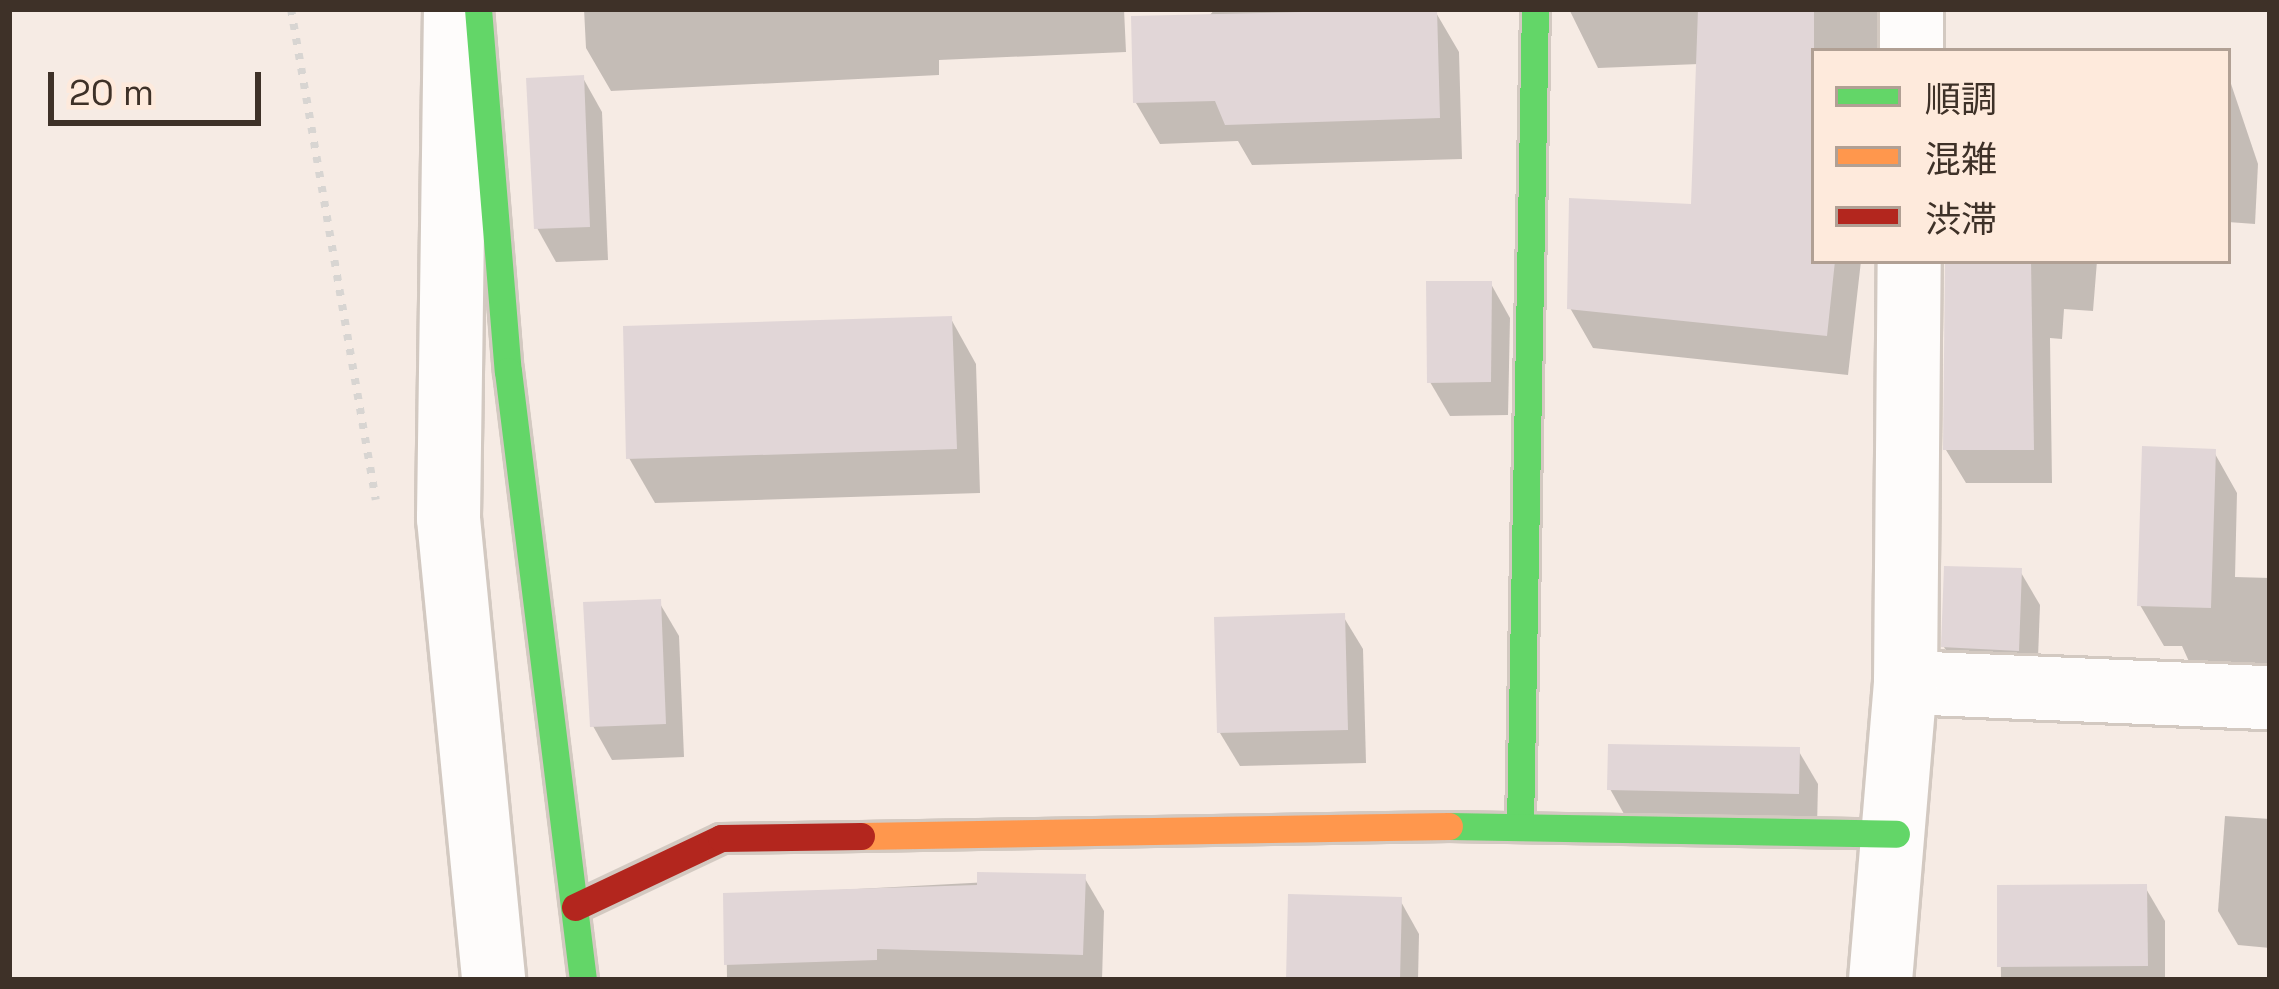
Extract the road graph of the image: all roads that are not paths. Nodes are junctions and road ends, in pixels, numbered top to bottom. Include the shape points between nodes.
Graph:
1 (455, 9) edge
2 (478, 9) edge
3 (1535, 9) edge
4 (1911, 9) edge
5 (1911, 48) edge
6 (1909, 264) edge
7 (1905, 682) junction
8 (2270, 697) edge
9 (1520, 825) junction
10 (1896, 834) junction
11 (575, 907) junction
12 (494, 980) edge
13 (584, 980) edge
14 (1880, 980) edge

1 - 12 street via 448,518
2 - 11 street via 508,371
3 - 9 street
4 - 5 street
6 - 7 street
7 - 8 street
7 - 10 street
9 - 10 street
9 - 11 street via 721,838
10 - 14 street
11 - 13 street

